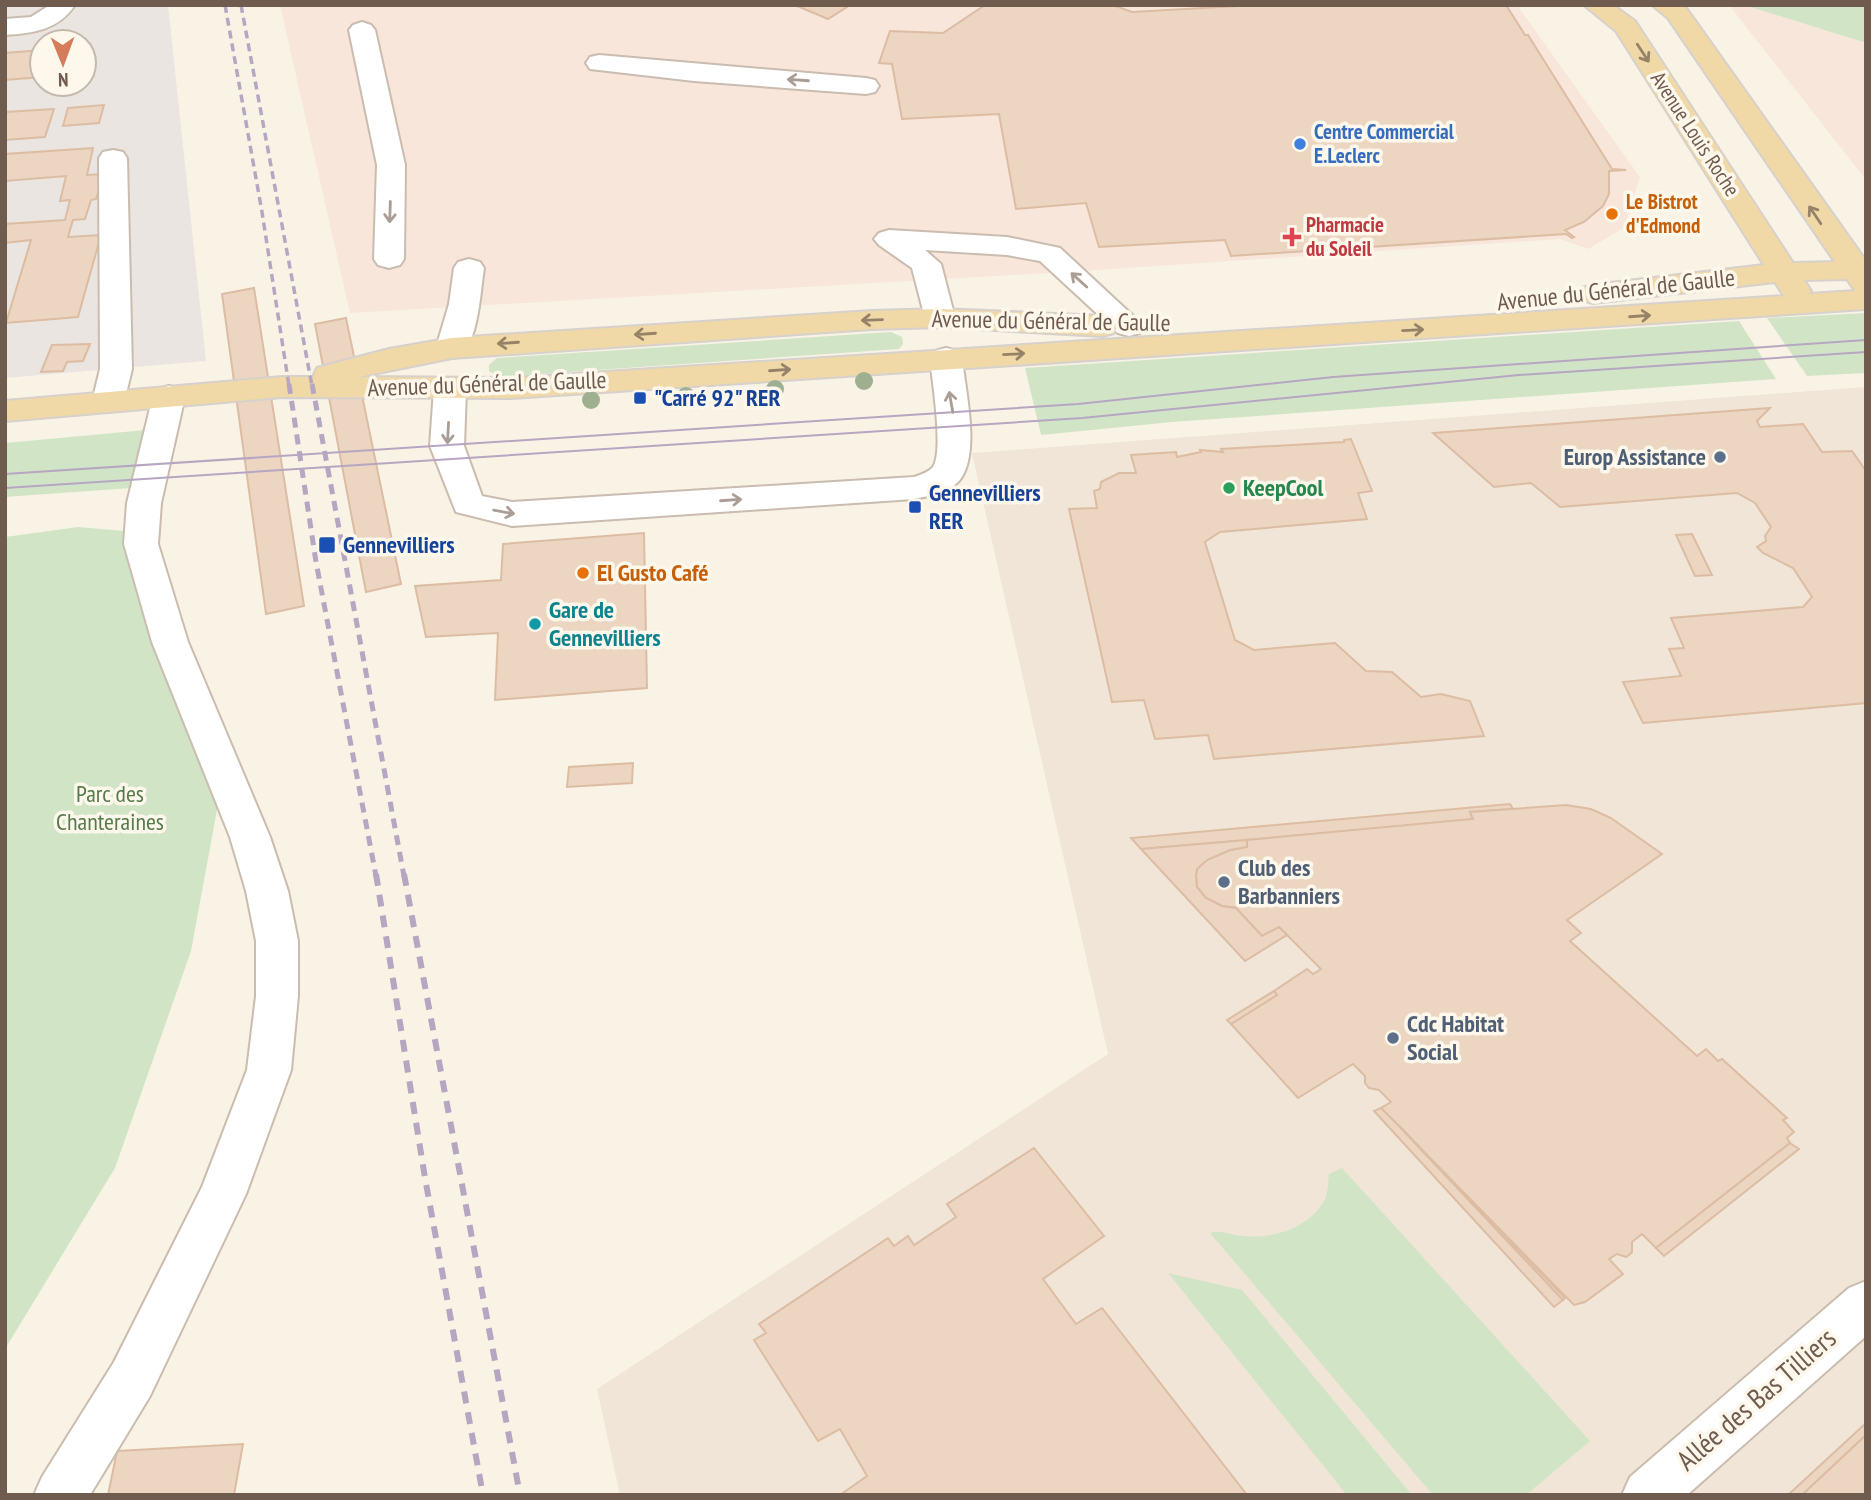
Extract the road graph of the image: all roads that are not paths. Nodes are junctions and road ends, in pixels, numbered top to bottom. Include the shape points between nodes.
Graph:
1 (63, 5) edge
2 (1597, 5) edge
3 (1664, 5) edge
4 (5, 27) edge
5 (362, 30) dead end
6 (599, 62) dead end
7 (866, 86) dead end
8 (113, 158) dead end
9 (976, 230) dead end
10 (889, 239) junction
11 (389, 259) dead end
12 (469, 268) dead end
13 (1783, 272) junction
14 (1862, 275) edge
15 (1866, 300) edge
16 (1804, 303) junction
17 (940, 318) junction
18 (1129, 326) junction
19 (452, 348) junction
20 (946, 358) junction
21 (282, 387) junction
22 (450, 389) junction
23 (169, 396) junction
24 (108, 402) junction
25 (5, 411) edge
26 (1866, 1304) edge
27 (60, 1495) edge
28 (1648, 1495) edge

1 - 4 street via 46,21
2 -> 13 main road, Avenue Louis Roche via 1626,26
14 -> 3 main road via 1834,243 1677,13
5 -> 11 street via 391,165
7 -> 6 street
8 - 24 street via 116,369
9 - 10 street
10 - 17 street via 926,264
18 -> 10 street via 1050,254 1007,246
12 - 19 street
13 - 14 main road, Avenue du Général de Gaulle
13 - 16 main road, Avenue Louis Roche
13 - 18 main road, Avenue du Général de Gaulle via 1461,306
15 - 16 main road, Avenue du Général de Gaulle
20 -> 16 main road, Avenue du Général de Gaulle
17 - 18 main road, Avenue du Général de Gaulle
17 -> 19 main road, Avenue du Général de Gaulle
17 - 20 main road
19 - 21 main road, Avenue du Général de Gaulle
19 - 22 main road
22 -> 20 main road, Avenue du Général de Gaulle
22 -> 20 street via 447,446 468,504 512,514 601,509 928,485 946,474 952,446
21 - 22 main road, Avenue du Général de Gaulle
21 - 23 main road, Avenue du Général de Gaulle
23 - 24 main road, Avenue du Général de Gaulle
23 - 27 street via 144,503 141,544 170,642 250,837 267,891 277,942 277,996 269,1070 223,1194 132,1379
24 - 25 main road, Avenue du Général de Gaulle
26 - 28 street, Allée des Bas Tilliers

